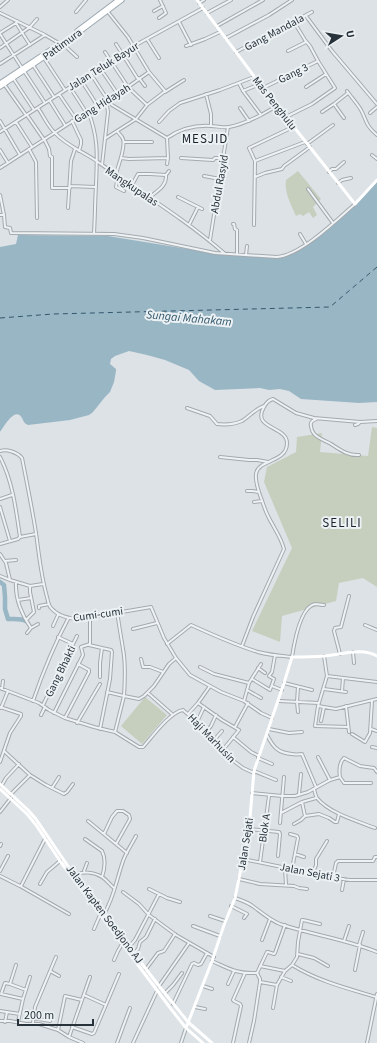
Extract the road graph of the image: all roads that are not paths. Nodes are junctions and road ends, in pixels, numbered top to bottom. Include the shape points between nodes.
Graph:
1 (8, 0) edge
2 (86, 0) edge
3 (118, 0) edge
4 (122, 0) edge
5 (160, 0) edge
6 (204, 0) edge
7 (231, 0) edge
8 (263, 0) edge
9 (292, 0) edge
10 (198, 1) edge
11 (163, 6) junction
12 (0, 7) edge
13 (203, 8) junction
14 (107, 11) junction
15 (154, 11) dead end
16 (76, 12) dead end
17 (312, 12) dead end
18 (0, 13) edge
19 (207, 13) junction
20 (3, 15) junction
21 (306, 16) junction
22 (0, 17) edge
23 (159, 18) dead end
24 (37, 19) dead end
25 (94, 19) junction
26 (16, 22) junction
27 (179, 22) junction
28 (294, 22) junction
29 (216, 26) junction
30 (30, 27) junction
31 (220, 32) junction
32 (0, 33) edge
33 (23, 33) junction
34 (45, 35) junction
35 (147, 39) junction
36 (225, 39) junction
37 (306, 42) junction
38 (62, 43) junction
39 (6, 44) junction
40 (116, 44) dead end
41 (30, 45) junction
42 (191, 45) junction
43 (134, 46) junction
44 (186, 46) dead end
45 (0, 48) edge
46 (288, 51) dead end
47 (105, 52) dead end
48 (235, 52) junction
49 (122, 54) junction
50 (14, 55) junction
51 (77, 57) dead end
52 (44, 58) junction
53 (159, 58) dead end
54 (111, 61) junction
55 (318, 61) junction
56 (0, 64) edge
57 (34, 65) junction
58 (100, 68) junction
59 (23, 70) junction
60 (149, 72) junction
61 (91, 74) junction
62 (326, 74) junction
63 (254, 77) junction
64 (13, 78) junction
65 (139, 79) junction
66 (81, 80) junction
67 (184, 80) dead end
68 (239, 83) junction
69 (2, 84) edge
70 (260, 84) junction
71 (145, 86) dead end
72 (0, 87) edge
73 (70, 87) junction
74 (128, 87) junction
75 (306, 87) dead end
76 (263, 88) junction
77 (65, 90) junction
78 (243, 91) junction
79 (165, 92) junction
80 (117, 93) junction
81 (60, 94) junction
82 (206, 94) junction
83 (54, 97) junction
84 (105, 100) junction
85 (50, 101) junction
86 (45, 103) junction
87 (334, 104) junction
88 (377, 104) edge
89 (97, 105) junction
90 (147, 105) junction
91 (277, 106) junction
92 (377, 107) edge
93 (38, 108) junction
94 (240, 108) dead end
95 (34, 110) junction
96 (87, 112) junction
97 (322, 112) dead end
98 (370, 113) dead end
99 (26, 115) junction
100 (261, 115) junction
101 (286, 117) junction
102 (344, 118) dead end
103 (76, 119) junction
104 (136, 119) junction
105 (0, 121) edge
106 (72, 121) junction
107 (249, 121) junction
108 (16, 122) junction
109 (159, 122) dead end
110 (65, 125) junction
111 (211, 126) junction
112 (333, 126) dead end
113 (228, 127) junction
114 (293, 127) junction
115 (5, 129) junction
116 (117, 131) junction
117 (0, 132) edge
118 (54, 133) junction
119 (377, 135) edge
120 (106, 138) junction
121 (167, 138) junction
122 (43, 139) junction
123 (124, 142) junction
124 (152, 142) dead end
125 (306, 143) junction
126 (32, 147) junction
127 (310, 147) junction
128 (29, 149) junction
129 (75, 149) junction
130 (0, 150) edge
131 (79, 151) junction
132 (20, 155) junction
133 (372, 155) dead end
134 (121, 158) junction
135 (168, 158) junction
136 (182, 158) dead end
137 (224, 158) junction
138 (377, 159) edge
139 (255, 161) junction
140 (97, 162) junction
141 (344, 162) dead end
142 (8, 163) junction
143 (167, 164) dead end
144 (102, 165) junction
145 (0, 168) edge
146 (169, 171) dead end
147 (330, 171) junction
148 (117, 175) junction
149 (166, 175) junction
150 (204, 176) dead end
151 (255, 177) junction
152 (351, 178) dead end
153 (220, 179) junction
154 (377, 180) edge
155 (339, 182) junction
156 (132, 185) junction
157 (70, 187) junction
158 (96, 187) junction
159 (308, 189) dead end
160 (124, 191) dead end
161 (0, 195) edge
162 (178, 197) dead end
163 (150, 198) junction
164 (355, 204) junction
165 (198, 207) junction
166 (68, 208) dead end
167 (202, 208) dead end
168 (0, 215) edge
169 (4, 215) junction
170 (36, 218) dead end
171 (333, 223) junction
172 (233, 224) dead end
173 (254, 225) dead end
174 (189, 226) junction
175 (94, 233) junction
176 (300, 234) dead end
177 (210, 240) junction
178 (306, 244) junction
179 (247, 246) dead end
180 (224, 254) junction
181 (237, 254) junction
182 (246, 255) junction
183 (264, 406) junction
184 (187, 408) dead end
185 (317, 419) junction
186 (377, 421) edge
187 (360, 422) junction
188 (355, 425) dead end
189 (0, 451) edge
190 (359, 455) dead end
191 (0, 457) edge
192 (220, 457) dead end
193 (269, 462) junction
194 (246, 491) dead end
195 (260, 492) junction
196 (12, 495) junction
197 (0, 499) edge
198 (263, 501) junction
199 (254, 502) dead end
200 (0, 507) edge
201 (36, 534) junction
202 (20, 537) junction
203 (10, 541) junction
204 (0, 544) edge
205 (0, 554) edge
206 (16, 560) dead end
207 (5, 561) junction
208 (0, 576) edge
209 (10, 580) junction
210 (16, 582) junction
211 (43, 584) junction
212 (30, 586) junction
213 (349, 596) dead end
214 (31, 598) junction
215 (18, 600) junction
216 (49, 604) junction
217 (324, 605) dead end
218 (39, 608) dead end
219 (117, 612) junction
220 (58, 615) junction
221 (90, 617) junction
222 (68, 619) junction
223 (26, 620) junction
224 (157, 623) junction
225 (38, 624) dead end
226 (365, 624) dead end
227 (53, 626) dead end
228 (31, 628) junction
229 (133, 629) dead end
230 (377, 630) edge
231 (27, 633) dead end
232 (77, 636) dead end
233 (58, 637) junction
234 (73, 644) junction
235 (167, 644) junction
236 (90, 645) junction
237 (242, 646) junction
238 (102, 648) junction
239 (353, 652) junction
240 (340, 654) junction
241 (377, 654) edge
242 (275, 655) junction
243 (324, 656) junction
244 (292, 657) junction
245 (176, 658) junction
246 (141, 659) dead end
247 (354, 663) dead end
248 (78, 664) junction
249 (261, 664) dead end
250 (200, 667) dead end
251 (258, 668) junction
252 (164, 672) junction
253 (265, 673) dead end
254 (327, 676) junction
255 (100, 677) dead end
256 (343, 678) junction
257 (252, 679) junction
258 (3, 681) dead end
259 (377, 682) edge
260 (249, 683) junction
261 (284, 683) junction
262 (100, 684) dead end
263 (210, 686) junction
264 (272, 686) junction
265 (298, 687) junction
266 (1, 688) edge
267 (324, 689) junction
268 (247, 690) junction
269 (282, 690) junction
270 (312, 690) dead end
271 (8, 691) junction
272 (342, 691) junction
273 (107, 692) junction
274 (346, 692) dead end
275 (148, 693) junction
276 (124, 696) junction
277 (262, 698) dead end
278 (377, 699) edge
279 (372, 700) junction
280 (33, 701) junction
281 (244, 701) junction
282 (278, 701) junction
283 (297, 702) junction
284 (198, 703) junction
285 (319, 703) junction
286 (248, 704) junction
287 (44, 706) junction
288 (318, 706) junction
289 (346, 706) junction
290 (204, 707) junction
291 (324, 707) junction
292 (1, 708) edge
293 (54, 712) junction
294 (298, 712) dead end
295 (188, 714) junction
296 (41, 715) dead end
297 (173, 715) junction
298 (216, 715) junction
299 (65, 718) junction
300 (272, 718) junction
301 (321, 721) dead end
302 (197, 722) junction
303 (77, 723) junction
304 (235, 727) junction
305 (348, 727) junction
306 (100, 729) junction
307 (269, 729) junction
308 (370, 729) junction
309 (207, 731) junction
310 (222, 731) dead end
311 (377, 731) edge
312 (116, 732) junction
313 (302, 732) dead end
314 (349, 732) dead end
315 (352, 734) dead end
316 (267, 735) junction
317 (233, 737) junction
318 (214, 740) junction
319 (372, 746) dead end
320 (377, 748) edge
321 (222, 751) junction
322 (4, 752) junction
323 (258, 757) junction
324 (318, 757) dead end
325 (0, 762) edge
326 (19, 764) junction
327 (272, 764) dead end
328 (254, 772) junction
329 (377, 772) edge
330 (301, 774) dead end
331 (30, 775) junction
332 (59, 777) dead end
333 (284, 777) dead end
334 (340, 777) junction
335 (276, 780) dead end
336 (330, 780) junction
337 (371, 783) dead end
338 (72, 784) dead end
339 (1, 786) edge
340 (52, 788) junction
341 (315, 788) junction
342 (252, 793) junction
343 (299, 794) junction
344 (269, 795) junction
345 (11, 796) junction
346 (282, 796) junction
347 (317, 797) junction
348 (302, 802) junction
349 (0, 812) edge
350 (281, 813) junction
351 (339, 814) junction
352 (305, 816) junction
353 (88, 821) dead end
354 (280, 823) dead end
355 (294, 824) dead end
356 (375, 828) dead end
357 (249, 829) junction
358 (264, 830) junction
359 (104, 834) junction
360 (290, 834) dead end
361 (136, 836) dead end
362 (45, 839) junction
363 (85, 839) dead end
364 (327, 841) dead end
365 (116, 844) junction
366 (127, 853) junction
367 (295, 854) junction
368 (8, 856) dead end
369 (278, 856) dead end
370 (304, 856) dead end
371 (377, 857) edge
372 (243, 859) junction
373 (60, 861) junction
374 (260, 862) junction
375 (87, 863) dead end
376 (285, 868) junction
377 (292, 869) junction
378 (0, 871) edge
379 (84, 872) junction
380 (313, 873) junction
381 (74, 875) junction
382 (0, 876) edge
383 (102, 877) junction
384 (333, 877) junction
385 (239, 879) junction
386 (344, 879) junction
387 (377, 880) edge
388 (40, 884) dead end
389 (286, 885) junction
390 (20, 886) junction
391 (114, 888) junction
392 (148, 889) dead end
393 (307, 889) dead end
394 (342, 890) dead end
395 (122, 892) dead end
396 (159, 894) junction
397 (235, 898) junction
398 (180, 902) dead end
399 (231, 906) junction
400 (98, 910) junction
401 (69, 914) dead end
402 (104, 914) junction
403 (100, 915) junction
404 (148, 915) junction
405 (210, 916) dead end
406 (244, 918) dead end
407 (155, 919) junction
408 (270, 919) junction
409 (225, 921) junction
410 (320, 924) dead end
411 (285, 925) junction
412 (193, 926) dead end
413 (349, 926) dead end
414 (94, 929) dead end
415 (300, 929) junction
416 (364, 932) dead end
417 (175, 934) junction
418 (220, 937) junction
419 (262, 940) dead end
420 (344, 941) junction
421 (189, 943) junction
422 (122, 944) junction
423 (359, 945) junction
424 (130, 946) junction
425 (377, 952) edge
426 (134, 953) junction
427 (207, 953) junction
428 (298, 954) junction
429 (214, 956) junction
430 (56, 957) dead end
431 (114, 960) dead end
432 (212, 961) junction
433 (292, 964) junction
434 (16, 965) dead end
435 (260, 966) junction
436 (328, 966) dead end
437 (146, 969) junction
438 (355, 970) dead end
439 (234, 971) junction
440 (285, 971) junction
441 (50, 972) junction
442 (182, 973) dead end
443 (257, 973) junction
444 (119, 974) dead end
445 (245, 974) junction
446 (59, 976) dead end
447 (30, 977) dead end
448 (90, 977) dead end
449 (282, 977) junction
450 (291, 981) dead end
451 (260, 982) junction
452 (10, 984) junction
453 (228, 984) dead end
454 (277, 985) junction
455 (159, 986) junction
456 (203, 986) junction
457 (212, 989) dead end
458 (26, 990) junction
459 (158, 991) junction
460 (165, 993) junction
461 (0, 994) edge
462 (84, 995) junction
463 (377, 995) edge
464 (23, 1000) junction
465 (82, 1000) junction
466 (173, 1004) junction
467 (106, 1005) junction
468 (195, 1007) junction
469 (130, 1008) dead end
470 (274, 1008) dead end
471 (205, 1009) dead end
472 (0, 1011) edge
473 (6, 1012) junction
474 (20, 1014) junction
475 (33, 1018) junction
476 (0, 1021) edge
477 (50, 1021) dead end
478 (4, 1022) junction
479 (18, 1022) junction
480 (188, 1022) junction
481 (33, 1023) junction
482 (72, 1027) junction
483 (186, 1028) junction
484 (58, 1030) junction
485 (69, 1037) junction
486 (83, 1043) edge
487 (117, 1043) edge
488 (133, 1043) edge
489 (181, 1043) edge
490 (203, 1043) edge
491 (212, 1043) edge
492 (233, 1043) edge
493 (248, 1043) edge
494 (367, 1043) edge

1 - 12 street
2 - 16 street
3 - 25 main road, Pattimura
4 - 14 main road, Pattimura
5 - 11 street
6 - 10 street
7 - 19 street
8 - 29 street
9 - 36 street
10 - 13 main road, Mas Penghulu
11 - 15 street
11 - 23 street via 166,13
13 - 19 main road, Mas Penghulu
13 - 27 street, Jalan Teluk Bayur
14 - 25 main road, Pattimura
14 - 43 street
17 - 21 street, Gang Mandala
18 - 20 street
19 - 29 main road, Mas Penghulu
20 - 22 street
20 - 26 street
21 - 28 street, Gang Mandala
21 - 88 street
24 - 30 street
25 - 38 main road, Pattimura
26 - 30 street
26 - 32 street
26 - 33 street
27 - 35 street, Jalan Teluk Bayur
27 - 42 street
28 - 37 street
28 - 48 street, Gang Mandala
29 - 31 main road, Mas Penghulu
30 - 33 street
30 - 34 street
31 - 36 main road, Mas Penghulu
31 - 42 street
32 - 39 street
33 - 39 street
33 - 41 street
34 - 38 street
34 - 41 street
35 - 43 street, Jalan Teluk Bayur
35 - 53 street
36 - 48 main road, Mas Penghulu
37 - 46 street
37 - 55 street
38 - 51 street
38 - 52 main road, Pattimura
38 - 59 main road, Pattimura
39 - 45 street
39 - 50 street
40 - 49 street
41 - 50 street
42 - 44 street
43 - 49 street, Jalan Teluk Bayur
43 - 60 street
47 - 54 street
48 - 63 main road, Mas Penghulu
49 - 54 street, Jalan Teluk Bayur
49 - 65 street
50 - 56 street
50 - 59 street
52 - 57 main road, Pattimura
52 - 77 street
54 - 58 street, Jalan Teluk Bayur
54 - 74 street
55 - 62 street, Gang 3
55 - 76 street, Gang 3
57 - 59 main road, Pattimura
57 - 83 street
58 - 61 street, Jalan Teluk Bayur
58 - 80 street
59 - 64 main road, Pattimura
59 - 69 main road, Pattimura
59 - 86 street
60 - 65 street, Gang Hidayah
60 - 79 street
61 - 66 street, Jalan Teluk Bayur
61 - 84 street
62 - 75 street
62 - 101 street, Gang 3 via 334,89
63 - 68 street
63 - 70 main road, Mas Penghulu
64 - 69 main road, Pattimura
64 - 95 street
65 - 71 street
65 - 74 street, Gang Hidayah
66 - 73 street, Jalan Teluk Bayur
66 - 89 street
67 - 79 street
68 - 78 street
68 - 82 street
69 - 72 main road, Pattimura
69 - 99 street
70 - 76 main road, Mas Penghulu
70 - 78 street
73 - 77 street, Jalan Teluk Bayur
73 - 96 street
74 - 80 street, Gang Hidayah
74 - 90 street
76 - 91 main road, Mas Penghulu
77 - 81 street, Jalan Teluk Bayur
78 - 100 street
79 - 90 street
80 - 84 street, Gang Hidayah
81 - 83 street, Jalan Teluk Bayur
81 - 103 street
82 - 109 street via 180,103
82 - 111 street
83 - 85 street, Jalan Teluk Bayur
84 - 89 street, Gang Hidayah
84 - 104 street
84 - 120 street via 108,112
85 - 86 street, Jalan Teluk Bayur
85 - 110 street
86 - 93 street, Jalan Teluk Bayur
87 - 97 street
87 - 102 street
87 - 119 street via 348,92 370,129
89 - 96 street, Gang Hidayah
90 - 104 street
91 - 100 street
91 - 101 main road, Mas Penghulu
92 - 98 street
93 - 95 street, Jalan Teluk Bayur
93 - 118 street
94 - 107 street
95 - 99 street, Jalan Teluk Bayur
96 - 103 street, Gang Hidayah
96 - 140 street via 96,136
99 - 108 street, Jalan Teluk Bayur
99 - 122 street
100 - 107 street
101 - 114 main road, Mas Penghulu
103 - 106 street, Gang Hidayah
104 - 116 street
104 - 121 street
105 - 115 street
106 - 110 street, Gang Hidayah
106 - 131 street via 81,140
107 - 113 street
108 - 115 street, Jalan Teluk Bayur
108 - 126 street
110 - 118 street, Gang Hidayah
111 - 113 street
111 - 121 street via 193,127
112 - 125 street
113 - 137 street, Abdul Rasyid
114 - 125 main road, Mas Penghulu
114 - 139 street via 249,148
115 - 117 street, Jalan Teluk Bayur
115 - 132 street
116 - 120 street
116 - 123 street
118 - 122 street, Gang Hidayah
118 - 129 street, Mangkupalas
120 - 144 street
121 - 135 street
122 - 126 street, Gang Hidayah
122 - 157 street via 52,157 52,188
123 - 124 street
123 - 134 street
125 - 127 main road, Mas Penghulu
125 - 139 street
126 - 128 street, Gang Hidayah
127 - 147 main road, Mas Penghulu
127 - 151 street via 282,169
128 - 132 street, Gang Hidayah
128 - 170 street via 36,162
129 - 131 street, Mangkupalas
129 - 157 street via 71,161
130 - 142 street
131 - 140 street, Mangkupalas
132 - 142 street, Gang Hidayah
133 - 138 street
134 - 135 street
134 - 148 street
135 - 143 street
136 - 137 street
137 - 153 street, Abdul Rasyid
139 - 151 street
140 - 144 street, Mangkupalas
140 - 158 street
141 - 147 street
142 - 145 street, Gang Hidayah
144 - 148 street, Mangkupalas
146 - 149 street
147 - 155 main road, Mas Penghulu
148 - 156 street, Mangkupalas
148 - 160 street via 116,187
149 - 156 street via 139,173
149 - 163 street via 162,187
150 - 153 street
151 - 173 street
152 - 155 street
153 - 177 street, Abdul Rasyid
154 - 164 main road
155 - 164 main road, Mas Penghulu
156 - 163 street, Mangkupalas
157 - 158 street
157 - 166 street
158 - 175 street
159 - 171 street
161 - 169 street
162 - 165 street
163 - 174 street, Mangkupalas
164 - 171 street
165 - 167 street
165 - 174 street
168 - 169 street
169 - 175 street via 5,226 10,228 12,233
171 - 178 street
172 - 181 street via 237,230
174 - 177 street, Mangkupalas
175 - 180 street via 143,238
176 - 178 street
177 - 180 street, Mangkupalas
178 - 182 street via 280,257
179 - 182 street
180 - 181 street
181 - 182 street
183 - 184 street via 240,422 231,424 217,424 210,416
183 - 185 street via 273,399 296,413
183 - 193 street via 262,419 282,433 287,444 281,455
185 - 187 street
185 - 190 street via 310,425 314,434 350,454
186 - 187 street
187 - 188 street
189 - 201 street, Cumi-cumi via 6,450 22,458
191 - 196 street via 8,473
192 - 193 street
193 - 195 street via 257,472 256,480
194 - 195 street
195 - 198 street
196 - 197 street
196 - 202 street
198 - 199 street
198 - 237 street via 284,548
200 - 203 street
201 - 202 street
201 - 211 street, Cumi-cumi
202 - 203 street
203 - 204 street
205 - 207 street
206 - 207 street
207 - 209 street
208 - 209 street
209 - 210 street
210 - 212 street
210 - 215 street
211 - 212 street
211 - 216 street, Cumi-cumi
212 - 214 street
213 - 240 street via 341,627 334,630
214 - 215 street
214 - 223 street via 34,612
215 - 223 street
216 - 218 street
216 - 220 street, Cumi-cumi
217 - 244 street via 311,606 302,618 294,641
219 - 221 street, Cumi-cumi
219 - 224 street, Cumi-cumi via 151,606
219 - 276 street via 123,649
220 - 222 street, Cumi-cumi
220 - 227 street
221 - 222 street, Cumi-cumi
221 - 236 street
222 - 233 street
223 - 228 street
224 - 229 street
224 - 235 street, Cumi-cumi
225 - 228 street
226 - 230 street
228 - 231 street
232 - 234 street, Gang Bhakti
233 - 234 street
233 - 280 street
234 - 287 street, Gang Bhakti
235 - 237 street via 191,625
235 - 245 street, Cumi-cumi
236 - 238 street
236 - 248 street via 81,647 83,654
237 - 242 street
238 - 255 street
238 - 273 street via 112,652
239 - 240 main road
239 - 241 main road
239 - 247 street
240 - 243 main road
242 - 244 street
242 - 264 street via 269,676 274,679
243 - 244 main road
243 - 254 street
244 - 261 main road, Jalan Sejati
245 - 252 street
245 - 263 street, Cumi-cumi via 187,672
246 - 252 street via 143,667
248 - 293 street
248 - 299 street via 89,671
249 - 251 street
250 - 260 street via 214,674
251 - 253 street
251 - 257 street
252 - 275 street
254 - 256 street
254 - 267 street
256 - 259 street
256 - 272 street
257 - 260 street
257 - 264 street via 270,690
258 - 266 street
260 - 268 street
261 - 265 street
261 - 269 main road, Jalan Sejati
262 - 303 street
263 - 281 street, Cumi-cumi
263 - 284 street
264 - 269 street
265 - 270 street
265 - 283 street
266 - 271 street, Haji Marhusin
267 - 272 street
267 - 285 street
268 - 277 street
268 - 281 street
269 - 282 main road, Jalan Sejati
271 - 280 street, Haji Marhusin
271 - 292 street
272 - 274 street
273 - 276 street
273 - 306 street
275 - 276 street via 139,699
275 - 297 street
276 - 312 street
278 - 279 street
279 - 289 street
279 - 308 street
280 - 287 street, Haji Marhusin
281 - 286 street, Cumi-cumi
282 - 283 street
282 - 300 main road, Jalan Sejati
283 - 285 street
283 - 294 street
284 - 290 street
284 - 295 street
285 - 288 street
286 - 300 street, Cumi-cumi
286 - 304 street
287 - 293 street, Haji Marhusin
287 - 296 street, Gang Bhakti
288 - 291 street
288 - 305 street via 316,727
289 - 291 street via 336,709
289 - 305 street
290 - 298 street
290 - 302 street
291 - 301 street
292 - 322 street via 21,714 10,733
293 - 299 street, Haji Marhusin
295 - 297 street, Haji Marhusin via 183,710
295 - 302 street, Haji Marhusin
297 - 312 street, Haji Marhusin via 142,747
298 - 304 street
298 - 309 street
299 - 303 street, Haji Marhusin
300 - 307 main road, Jalan Sejati
302 - 309 street, Haji Marhusin
303 - 306 street, Haji Marhusin
304 - 317 street via 239,731
305 - 314 street
306 - 312 street, Haji Marhusin
307 - 313 street via 290,733
307 - 316 main road, Jalan Sejati
308 - 311 street
308 - 315 street via 365,742
309 - 318 street, Haji Marhusin
310 - 318 street
316 - 323 main road, Jalan Sejati
316 - 341 street via 281,752 302,754
317 - 321 street
317 - 323 street
318 - 321 street, Haji Marhusin
319 - 320 street
321 - 328 street, Haji Marhusin via 233,762
322 - 325 street
322 - 326 street
323 - 327 street
323 - 328 main road, Jalan Sejati
324 - 336 street
326 - 331 street
326 - 339 street
328 - 335 street, Haji Marhusin
328 - 342 main road, Jalan Sejati
329 - 334 street via 374,768 344,758 339,772
330 - 343 street
331 - 340 street
331 - 345 street
332 - 340 street
333 - 346 street
334 - 336 street
334 - 337 street via 344,783
336 - 341 street
338 - 340 street via 64,794
339 - 345 main road, Jalan Kapten Soedjono AJ
341 - 343 street
341 - 347 street
342 - 344 street
342 - 357 main road, Jalan Sejati
343 - 346 street
344 - 346 street
344 - 358 street, Blok A
345 - 349 street
345 - 362 main road, Jalan Kapten Soedjono AJ
345 - 381 main road, Jalan Kapten Soedjono AJ via 36,819
346 - 350 street
347 - 348 street
347 - 351 street
348 - 350 street
348 - 352 street
350 - 354 street
351 - 352 street via 336,822 319,814
351 - 356 street
352 - 355 street
353 - 359 street
357 - 358 street
357 - 372 main road, Jalan Sejati
358 - 369 street via 280,833
358 - 374 street, Blok A
359 - 365 street
359 - 365 street via 117,811 129,815 130,819
360 - 367 street via 298,837
361 - 366 street
362 - 373 main road, Jalan Kapten Soedjono AJ
362 - 390 street
363 - 383 street via 102,851
364 - 380 street via 316,859
365 - 366 street
366 - 391 street
367 - 370 street
367 - 377 street
368 - 378 street
371 - 384 street via 373,861 338,861
372 - 374 street, Jalan Sejati 3
372 - 385 main road, Jalan Sejati
373 - 388 street via 49,870
373 - 400 main road, Jalan Kapten Soedjono AJ
374 - 376 street, Jalan Sejati 3
375 - 379 street
376 - 377 street, Jalan Sejati 3
376 - 389 street
377 - 380 street, Jalan Sejati 3
379 - 381 street
379 - 383 street
380 - 384 street, Jalan Sejati 3
381 - 400 main road, Jalan Kapten Soedjono AJ
382 - 390 street
383 - 391 street
384 - 386 street, Jalan Sejati 3
385 - 389 street via 260,884
385 - 397 main road, Jalan Sejati
386 - 387 street, Jalan Sejati 3
386 - 394 street
389 - 393 street
390 - 401 street
391 - 402 street
392 - 396 street
395 - 404 street via 139,904
396 - 398 street
396 - 404 street
397 - 399 main road, Jalan Sejati
397 - 408 street via 248,903
399 - 406 street via 247,914
399 - 409 main road, Jalan Sejati
400 - 402 main road, Jalan Kapten Soedjono AJ
400 - 403 main road, Jalan Kapten Soedjono AJ
402 - 424 main road, Jalan Kapten Soedjono AJ
403 - 414 street
403 - 422 main road, Jalan Kapten Soedjono AJ
404 - 407 street
404 - 424 street
405 - 409 street
407 - 417 street
407 - 426 street
408 - 411 street
408 - 419 street
409 - 418 main road, Jalan Sejati
410 - 415 street via 303,920
411 - 415 street
411 - 435 street via 275,953 267,952
412 - 418 street
413 - 420 street
415 - 420 street
415 - 428 street
416 - 423 street
417 - 421 street
417 - 437 street via 164,951 158,953
418 - 429 main road, Jalan Sejati
420 - 423 street
421 - 427 street
421 - 455 street
422 - 431 street
422 - 459 main road, Jalan Kapten Soedjono AJ
423 - 425 street
423 - 438 street
424 - 426 main road, Jalan Kapten Soedjono AJ
426 - 437 main road, Jalan Kapten Soedjono AJ
427 - 429 street
427 - 466 street via 201,964 192,964
428 - 433 street
428 - 436 street via 314,958
429 - 432 main road, Jalan Sejati
430 - 441 street
432 - 439 street
432 - 456 main road, Jalan Sejati
433 - 440 street
433 - 463 street via 318,979
434 - 452 street
435 - 440 street
435 - 443 street
437 - 455 main road, Jalan Kapten Soedjono AJ
439 - 445 street
439 - 453 street
440 - 449 street
441 - 446 street
441 - 475 street
442 - 460 street
443 - 445 street
443 - 451 street
444 - 467 street
445 - 492 street via 233,1000 241,1006
447 - 458 street
448 - 462 street
449 - 450 street
449 - 454 street
451 - 454 street
451 - 493 street
452 - 458 street
452 - 461 street via 5,983
454 - 470 street
455 - 460 main road, Jalan Kapten Soedjono AJ
456 - 457 street
456 - 468 main road, Jalan Sejati
458 - 464 street
459 - 483 main road, Jalan Kapten Soedjono AJ
459 - 488 street
460 - 466 main road, Jalan Kapten Soedjono AJ
461 - 464 street
462 - 465 street
462 - 467 street
463 - 494 street
464 - 474 street
465 - 482 street
465 - 484 street via 65,996
466 - 480 main road, Jalan Kapten Soedjono AJ
467 - 482 street via 93,1034
468 - 471 street
468 - 480 main road, Jalan Sejati
469 - 487 street
472 - 473 street
473 - 474 street
473 - 478 street
474 - 479 street
475 - 477 street
475 - 481 street
476 - 478 street
478 - 479 street
479 - 481 street
480 - 483 main road, Jalan Sejati
480 - 491 main road, Jalan Kapten Soedjono AJ
481 - 484 street
482 - 485 street
483 - 489 street
483 - 490 main road, Jalan Kapten Soedjono AJ
484 - 485 street
485 - 486 street

